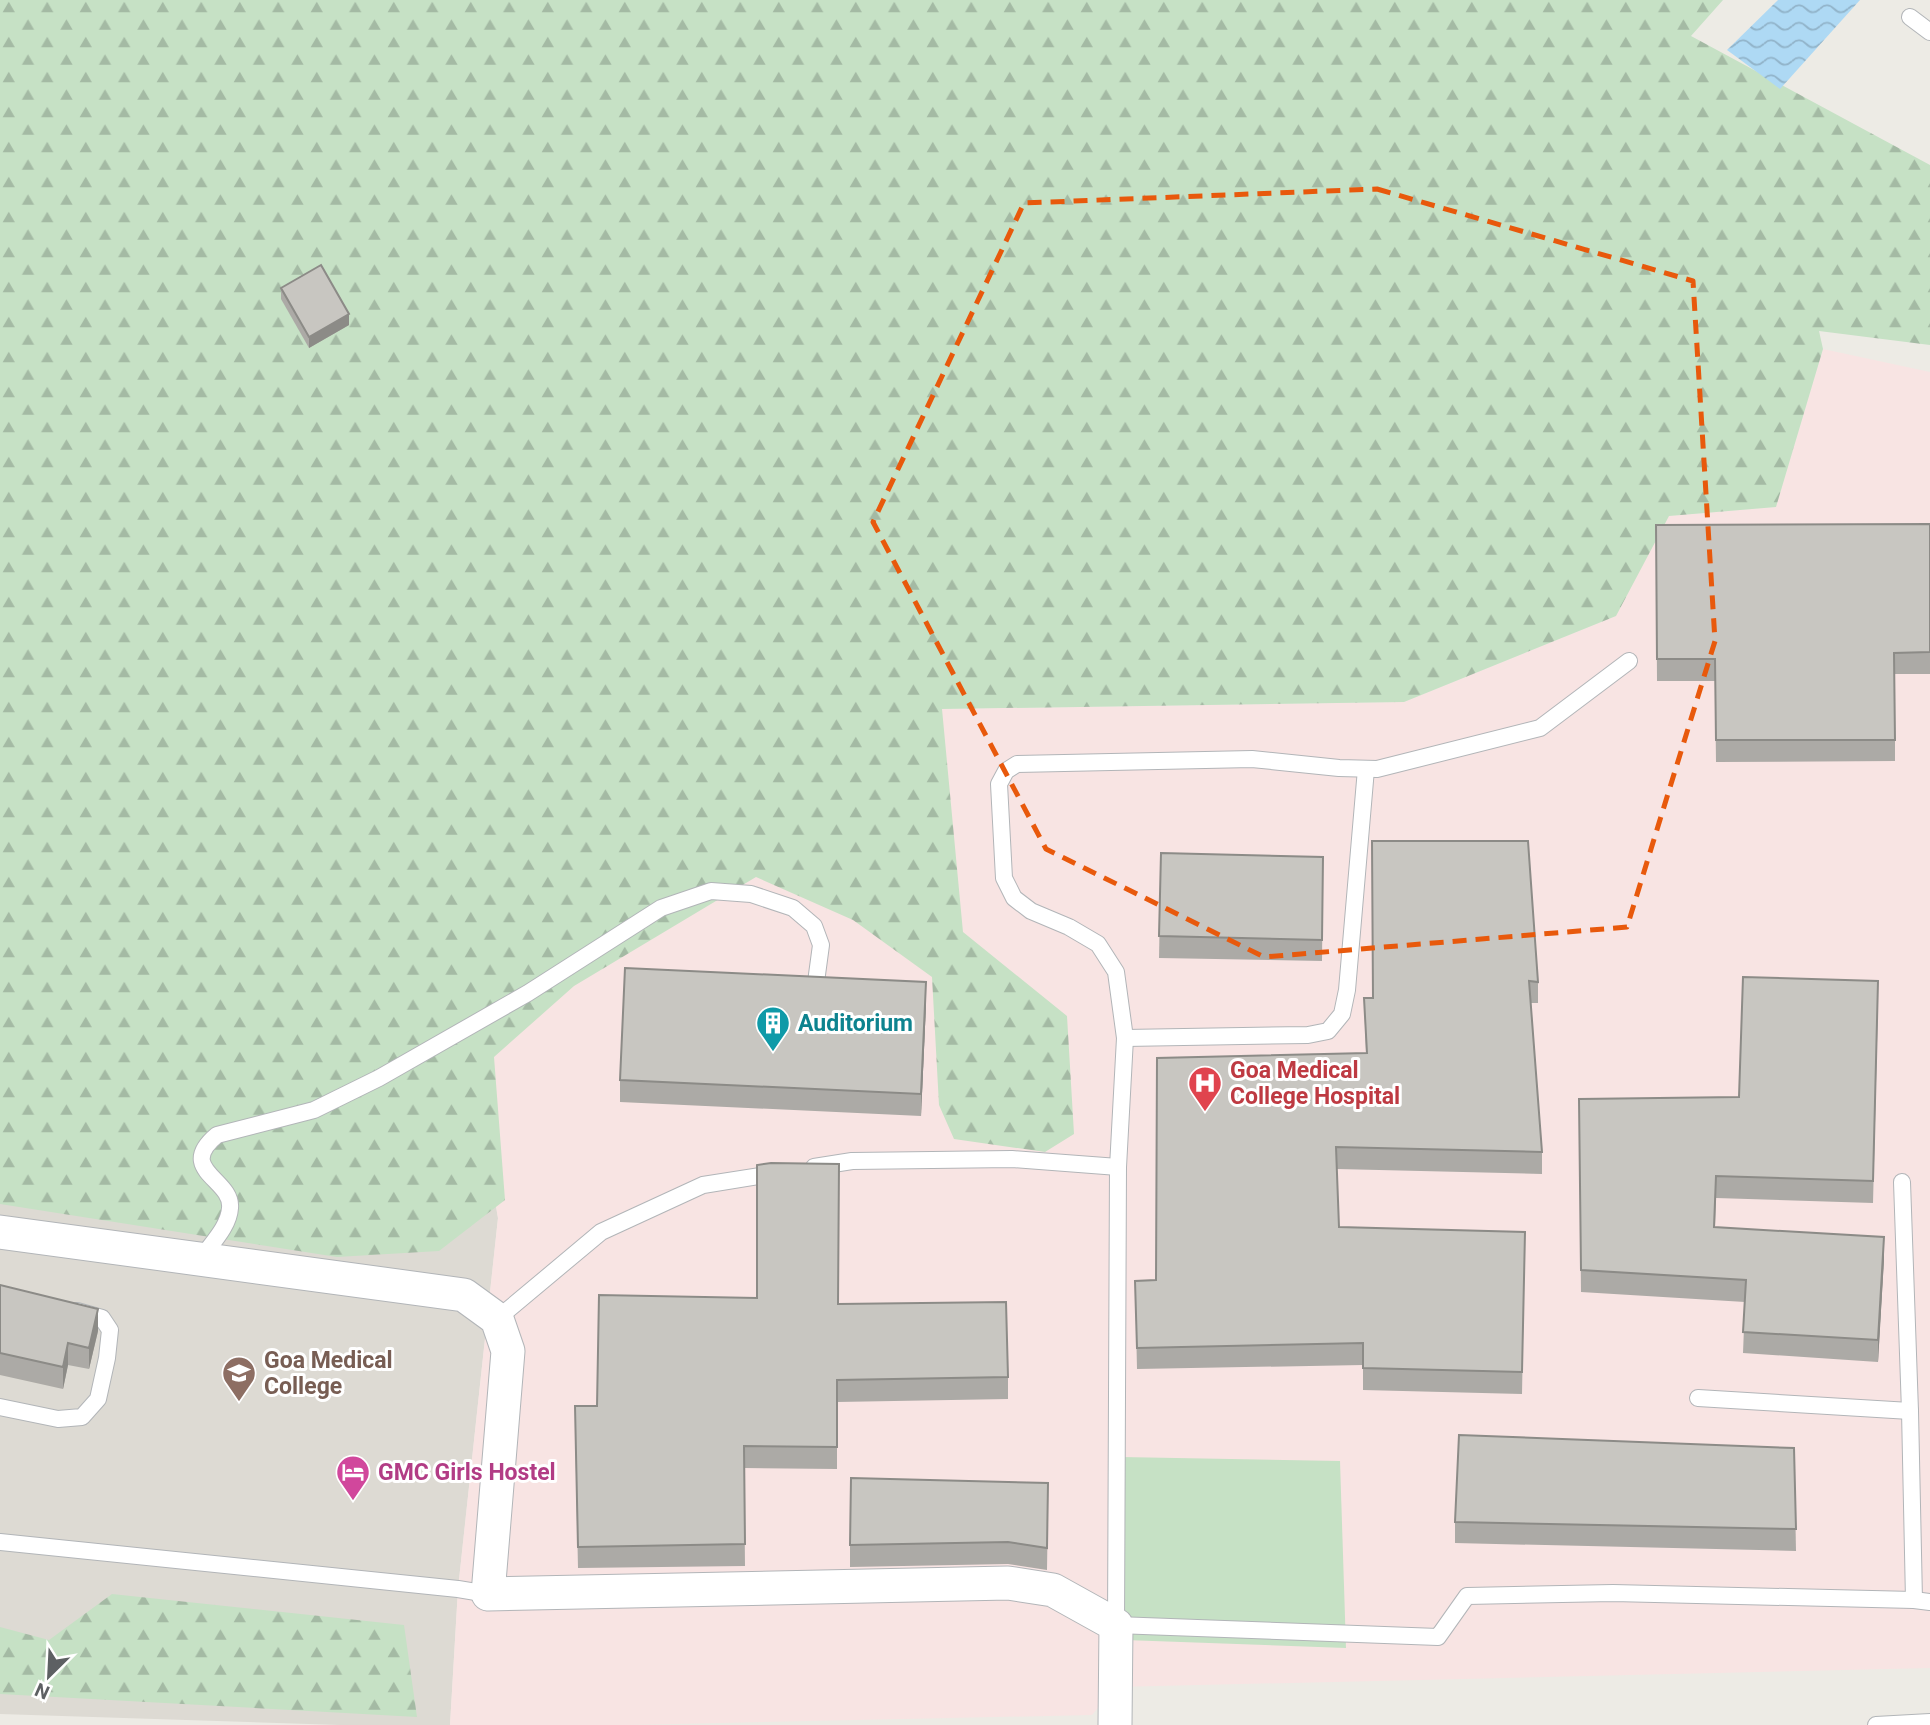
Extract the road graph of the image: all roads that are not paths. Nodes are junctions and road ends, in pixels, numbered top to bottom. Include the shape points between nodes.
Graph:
1 (1910, 17) dead end
2 (1930, 32) edge
3 (1629, 661) dead end
4 (1366, 769) junction
5 (816, 982) edge
6 (1125, 1038) junction
7 (1118, 1167) junction
8 (1902, 1182) dead end
9 (0, 1232) edge
10 (200, 1260) junction
11 (67, 1308) edge
12 (497, 1319) junction
13 (1698, 1398) dead end
14 (0, 1407) edge
15 (1910, 1411) junction
16 (0, 1542) edge
17 (488, 1594) junction
18 (1922, 1601) edge
19 (1116, 1625) junction
20 (1926, 1719) edge
21 (1115, 1725) edge
22 (1876, 1725) edge

1 - 2 lane
3 - 4 lane via 1540,728
4 - 6 lane via 1347,990 1342,1014 1328,1031
4 - 6 lane via 1252,759 1017,764 1006,771 999,784 1004,878 1014,898 1031,911 1098,944 1116,972
5 - 10 lane via 821,945 814,926 793,908 751,894 711,891 660,908 528,993 379,1078 314,1110 218,1135 207,1143 204,1170 226,1191 231,1205 227,1221
6 - 7 lane
7 - 12 lane via 1012,1159 852,1161 703,1185 601,1232
7 - 19 lane
8 - 15 lane
9 - 10 street
10 - 12 street via 464,1295
11 - 14 lane via 102,1318 110,1330 98,1399 82,1418 58,1419
12 - 17 street via 508,1351
13 - 15 lane
15 - 18 lane
16 - 17 lane
17 - 19 street via 1009,1583 1053,1590
18 - 19 lane via 1614,1593 1467,1596 1438,1637
19 - 21 street
20 - 22 lane

